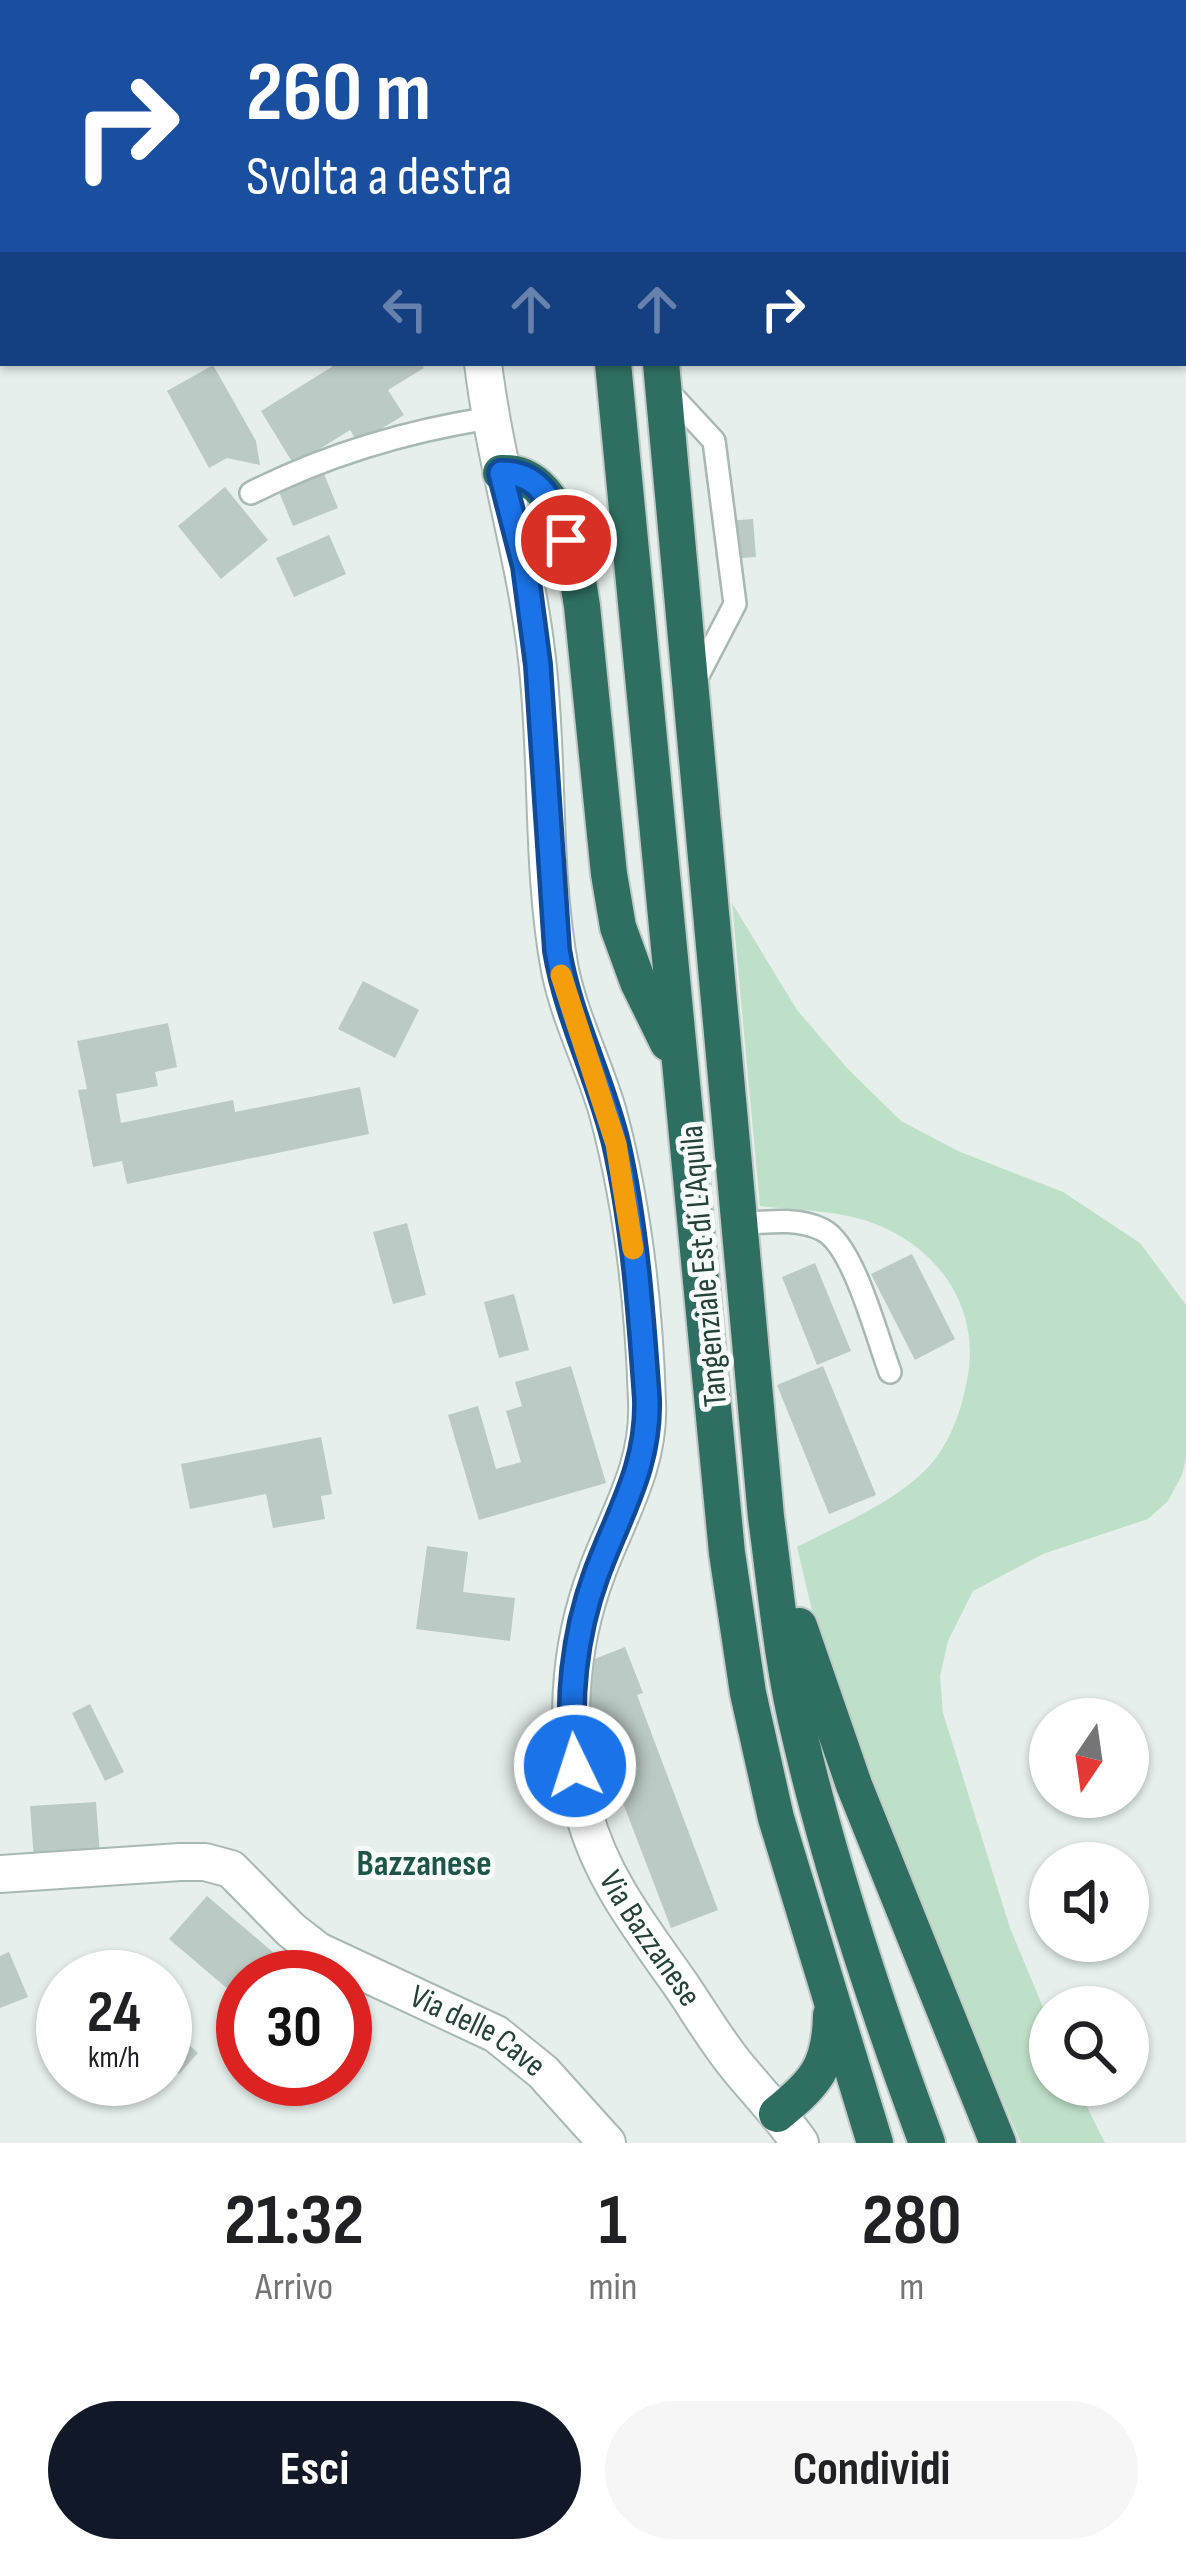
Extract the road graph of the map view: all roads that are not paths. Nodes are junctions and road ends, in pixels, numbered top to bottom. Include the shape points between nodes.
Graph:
1 (483, 366) edge
2 (613, 366) edge
3 (662, 374) edge
4 (490, 418) junction
5 (501, 473) junction
6 (250, 493) dead end
7 (692, 686) junction
8 (678, 1064) junction
9 (740, 1224) junction
10 (890, 1372) dead end
11 (766, 1517) junction
12 (0, 1874) edge
13 (831, 2000) junction
14 (788, 2128) edge
15 (607, 2143) edge
16 (875, 2143) edge
17 (927, 2143) edge
18 (998, 2143) edge

1 - 4 street, Via Bazzanese
2 - 8 highway, Tangenziale Est di L'Aquila
3 - 7 highway, Tangenziale Est di L'Aquila
3 - 7 lane via 714,441 735,604
4 - 5 street, Via Bazzanese
4 - 6 lane via 331,456
5 - 8 highway via 526,476 545,492 574,563 618,927
5 - 14 street, Via Bazzanese via 538,665 557,950 621,1170 647,1399 634,1488 594,1580 576,1657 575,1766 592,1840 619,1894
7 - 9 highway, Tangenziale Est di L'Aquila
8 - 13 highway, Tangenziale Est di L'Aquila via 748,1693
9 - 10 lane via 801,1223 831,1235
9 - 11 highway, Tangenziale Est di L'Aquila
11 - 17 highway, Tangenziale Est di L'Aquila via 799,1735
11 - 18 highway via 854,1785
12 - 15 street, Via delle Cave via 180,1862 225,1867 318,1951 508,2042
13 - 14 highway via 829,2048
13 - 16 highway, Tangenziale Est di L'Aquila

